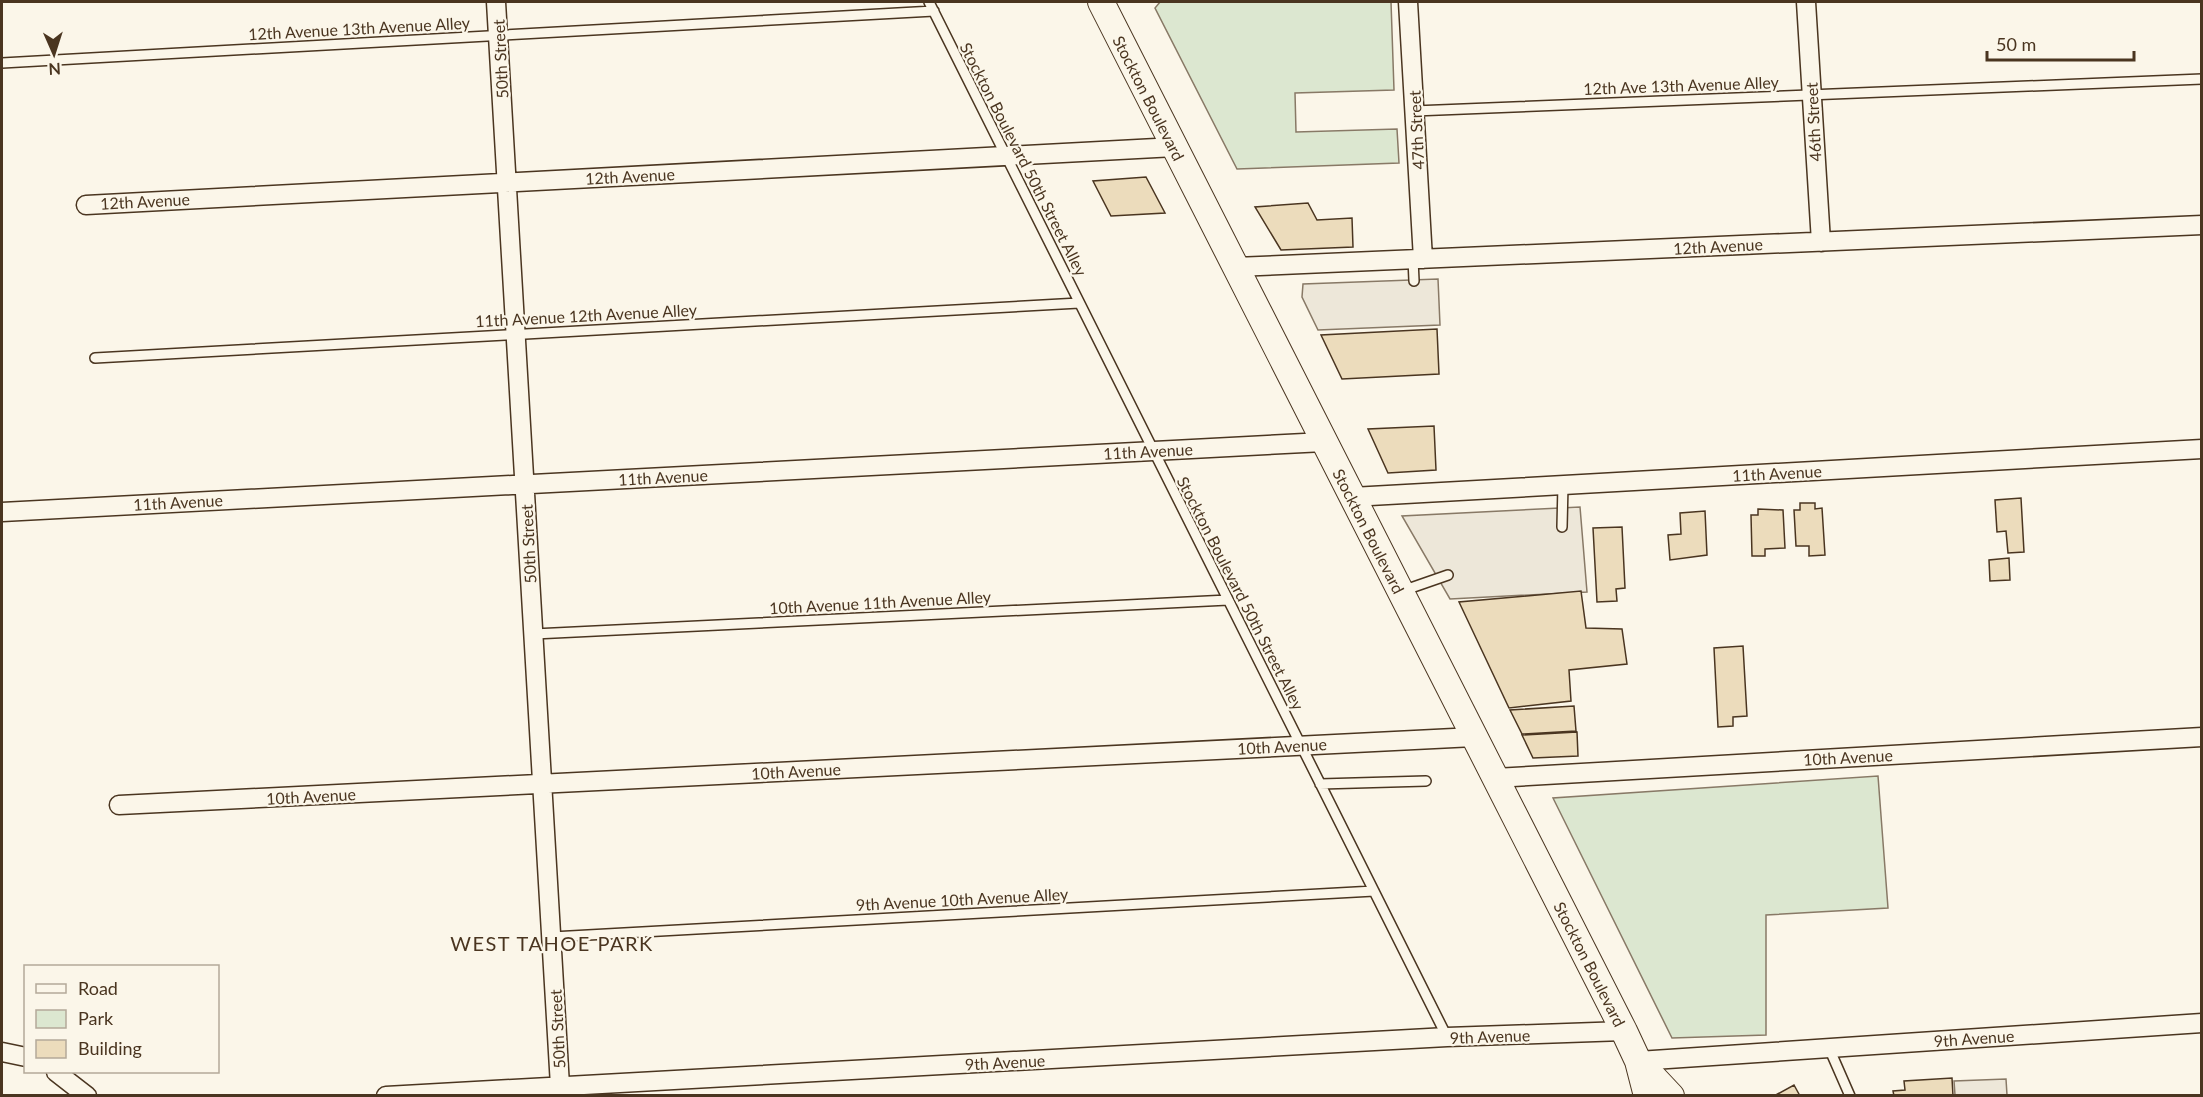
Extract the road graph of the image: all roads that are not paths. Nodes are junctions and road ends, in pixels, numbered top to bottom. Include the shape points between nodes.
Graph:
1 (496, 2) edge
2 (929, 2) edge
3 (1101, 2) edge
4 (1408, 2) edge
5 (1806, 2) edge
6 (934, 11) junction
7 (498, 35) junction
8 (2, 63) edge
9 (2202, 79) edge
10 (1812, 94) junction
11 (1414, 111) junction
12 (1175, 147) junction
13 (1006, 156) junction
14 (507, 182) junction
15 (86, 204) dead end
16 (2202, 225) edge
17 (1821, 242) junction
18 (1418, 259) junction
19 (1235, 267) junction
20 (1414, 281) dead end
21 (1079, 303) junction
22 (516, 334) junction
23 (95, 358) dead end
24 (1324, 442) junction
25 (2202, 449) edge
26 (1153, 451) junction
27 (525, 484) junction
28 (1563, 484) junction
29 (1352, 497) junction
30 (2, 512) edge
31 (1562, 527) dead end
32 (1448, 575) dead end
33 (1400, 591) junction
34 (1228, 600) junction
35 (534, 634) junction
36 (1474, 737) junction
37 (2202, 737) edge
38 (1301, 745) junction
39 (1495, 778) junction
40 (1426, 781) dead end
41 (542, 784) junction
42 (1320, 784) junction
43 (119, 805) dead end
44 (1374, 891) junction
45 (552, 937) junction
46 (2202, 1023) edge
47 (1624, 1031) junction
48 (1447, 1037) junction
49 (1829, 1048) junction
50 (2, 1052) edge
51 (24, 1057) edge
52 (1638, 1061) junction
53 (59, 1073) edge
54 (560, 1086) junction
55 (87, 1095) edge
56 (386, 1095) edge
57 (1647, 1095) edge
58 (1671, 1095) edge
59 (1850, 1095) edge

1 - 7 street, 50th Street
2 - 6 lane, Stockton Boulevard 50th Street Alley
3 - 12 main road, Stockton Boulevard
4 - 11 street, 47th Street
5 - 10 street, 46th Street
6 - 7 lane, 12th Avenue 13th Avenue Alley
6 - 13 lane, Stockton Boulevard 50th Street Alley
7 - 8 lane, 12th Avenue 13th Avenue Alley
7 - 14 street, 50th Street
9 - 10 lane, 12th Ave 13th Avenue Alley
10 - 11 lane, 12th Ave 13th Avenue Alley
10 - 17 street, 46th Street
11 - 18 street, 47th Street
12 - 13 street, 12th Avenue
12 - 19 main road, Stockton Boulevard
13 - 14 street, 12th Avenue
13 - 21 lane, Stockton Boulevard 50th Street Alley
14 - 15 street, 12th Avenue
14 - 22 street, 50th Street
16 - 17 street, 12th Avenue
17 - 18 street, 12th Avenue
18 - 19 street, 12th Avenue
18 - 20 lane
19 - 24 main road, Stockton Boulevard
21 - 22 lane, 11th Avenue 12th Avenue Alley
21 - 26 lane, Stockton Boulevard 50th Street Alley
22 - 23 lane, 11th Avenue 12th Avenue Alley
22 - 27 street, 50th Street
24 - 26 street, 11th Avenue
24 - 29 main road, Stockton Boulevard
25 - 28 street, 11th Avenue
26 - 27 street, 11th Avenue
26 - 34 lane, Stockton Boulevard 50th Street Alley
27 - 30 street, 11th Avenue
27 - 35 street, 50th Street
28 - 29 street, 11th Avenue
28 - 31 lane
29 - 33 main road, Stockton Boulevard
32 - 33 lane
33 - 36 main road, Stockton Boulevard
34 - 35 lane, 10th Avenue 11th Avenue Alley
34 - 38 lane, Stockton Boulevard 50th Street Alley
35 - 41 street, 50th Street
36 - 38 street, 10th Avenue
36 - 39 main road, Stockton Boulevard
37 - 39 street, 10th Avenue
38 - 41 street, 10th Avenue
38 - 42 lane, Stockton Boulevard 50th Street Alley
39 - 47 main road, Stockton Boulevard
40 - 42 lane
41 - 43 street, 10th Avenue
41 - 45 street, 50th Street
42 - 44 lane, Stockton Boulevard 50th Street Alley
44 - 45 lane, 9th Avenue 10th Avenue Alley
44 - 48 lane, Stockton Boulevard 50th Street Alley
45 - 54 street, 50th Street
46 - 49 street, 9th Avenue
47 - 48 street, 9th Avenue
47 - 52 main road, Stockton Boulevard
48 - 54 street, 9th Avenue
49 - 52 street, 9th Avenue
49 - 59 lane
50 - 51 street
52 - 57 main road, Stockton Boulevard
52 - 58 main road, Stockton Boulevard
53 - 55 street
54 - 56 street, 9th Avenue

